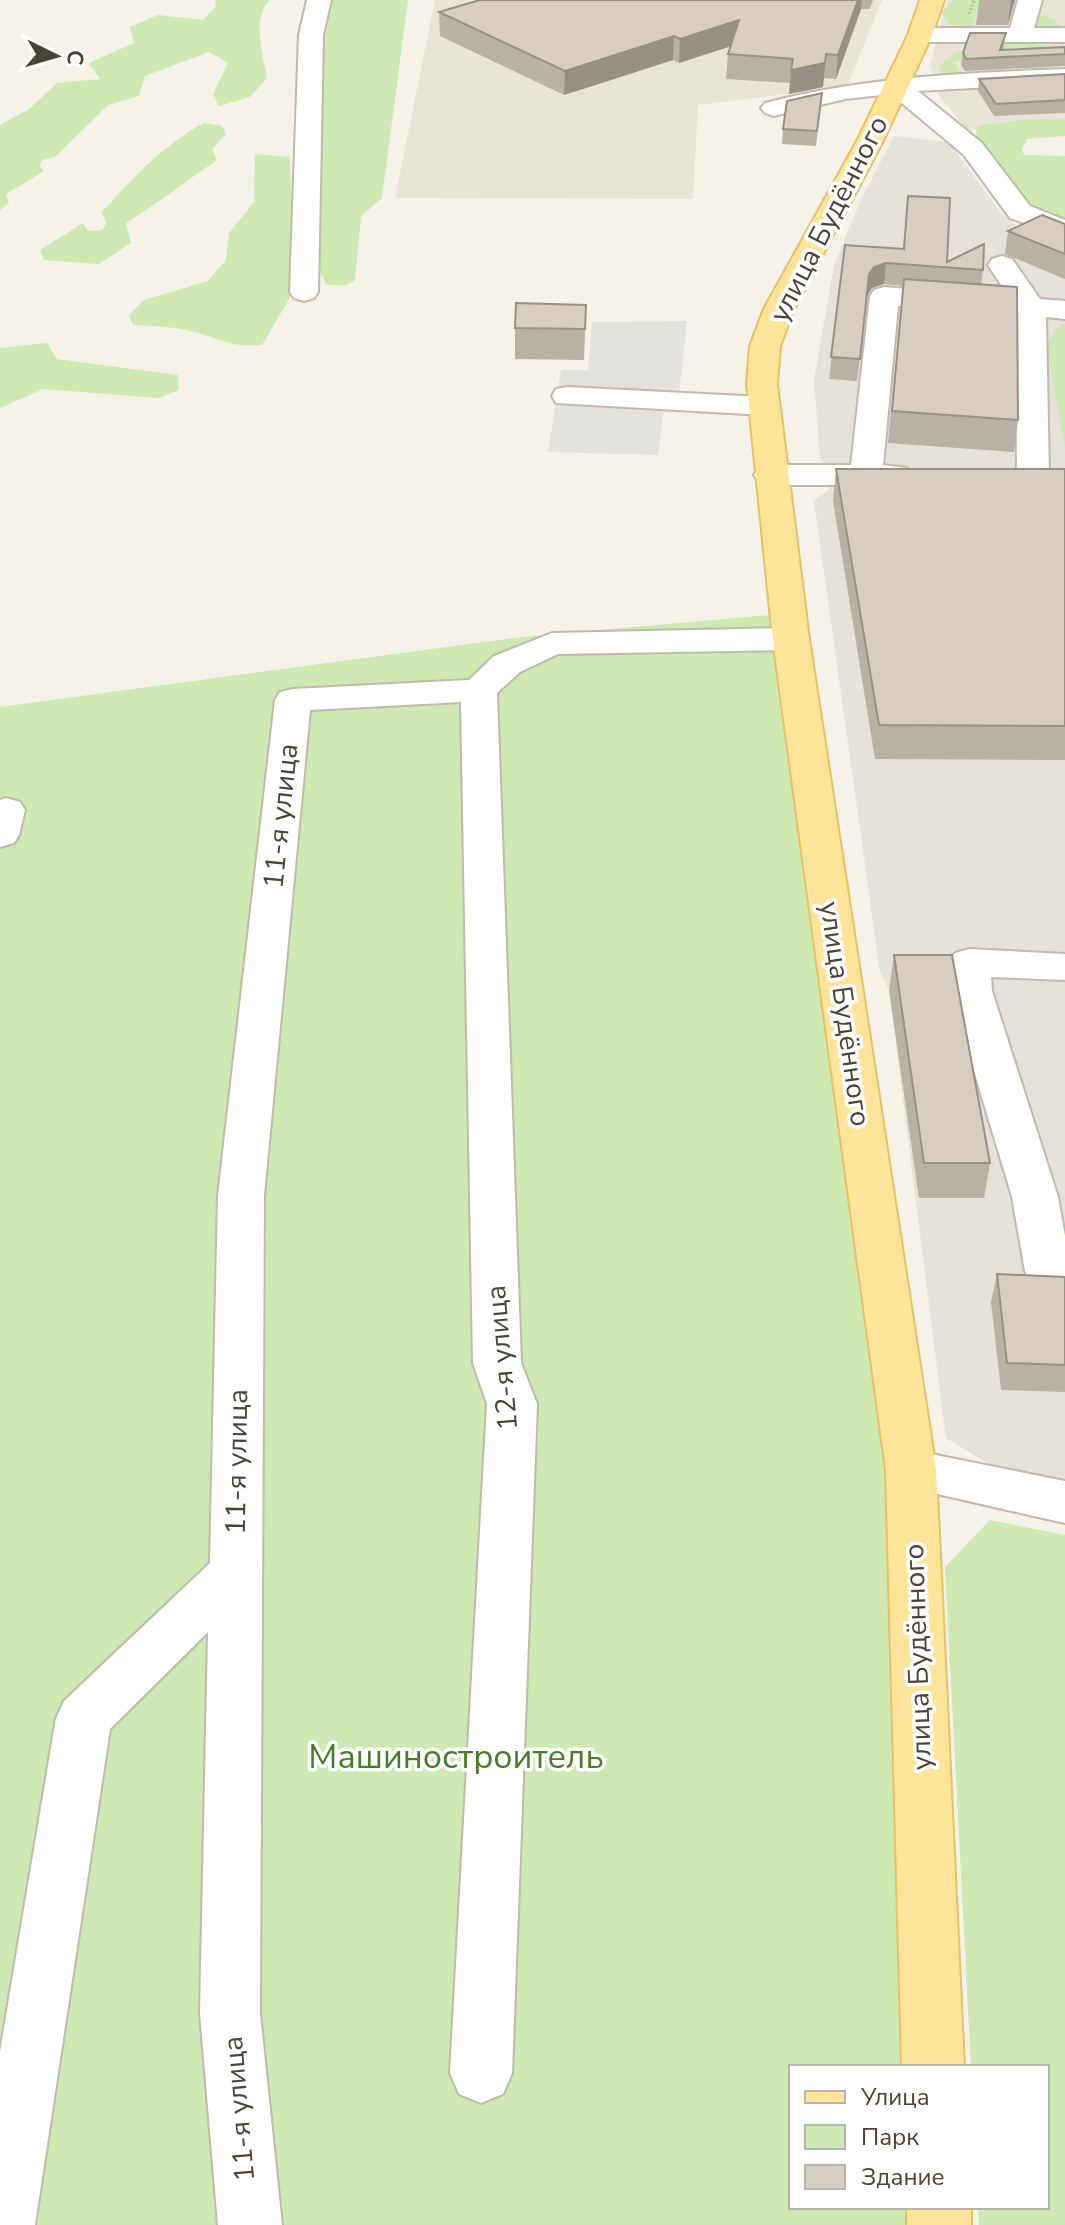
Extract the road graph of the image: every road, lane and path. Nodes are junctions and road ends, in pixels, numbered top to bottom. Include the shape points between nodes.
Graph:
1 (319, 0) edge
2 (932, 0) edge
3 (1024, 19) edge
4 (1065, 21) edge
5 (920, 35) junction
6 (962, 35) junction
7 (1065, 35) edge
8 (1065, 56) edge
9 (1065, 76) edge
10 (896, 85) junction
11 (774, 108) dead end
12 (1065, 230) edge
13 (1002, 265) dead end
14 (304, 292) dead end
15 (1031, 308) junction
16 (1065, 310) edge
17 (567, 396) dead end
18 (764, 406) junction
19 (866, 474) junction
20 (770, 475) junction
21 (927, 475) edge
22 (1034, 477) edge
23 (791, 639) junction
24 (479, 690) junction
25 (1065, 967) edge
26 (1048, 1271) dead end
27 (911, 1470) junction
28 (1065, 1502) edge
29 (236, 1571) junction
30 (933, 2065) edge
31 (481, 2073) dead end
32 (3, 2225) edge
33 (250, 2225) edge

1 - 14 street via 311,35
2 - 5 main road, улица Будённого
3 - 4 street
3 - 6 street
3 - 7 street
5 - 6 street
5 - 10 main road, улица Будённого
6 - 8 street via 1002,59
9 - 10 street
10 - 11 street via 822,93
10 - 12 street via 973,149 1020,212
10 - 18 main road, улица Будённого via 779,309 765,346
13 - 15 street
15 - 16 street
15 - 19 street via 884,296
15 - 22 street
17 - 18 street
18 - 20 main road, улица Будённого
19 - 20 street
19 - 21 street
20 - 23 main road, улица Будённого
23 - 24 street via 552,644 507,664
23 - 27 main road, улица Будённого
24 - 29 street, 11-я улица via 293,700 241,1196
24 - 31 street, 12-я улица via 497,1363 512,1404
25 - 26 street via 970,962 971,991 1035,1197
27 - 28 street
27 - 30 main road, улица Будённого
29 - 32 street via 84,1718
29 - 33 street, 11-я улица via 230,2013

